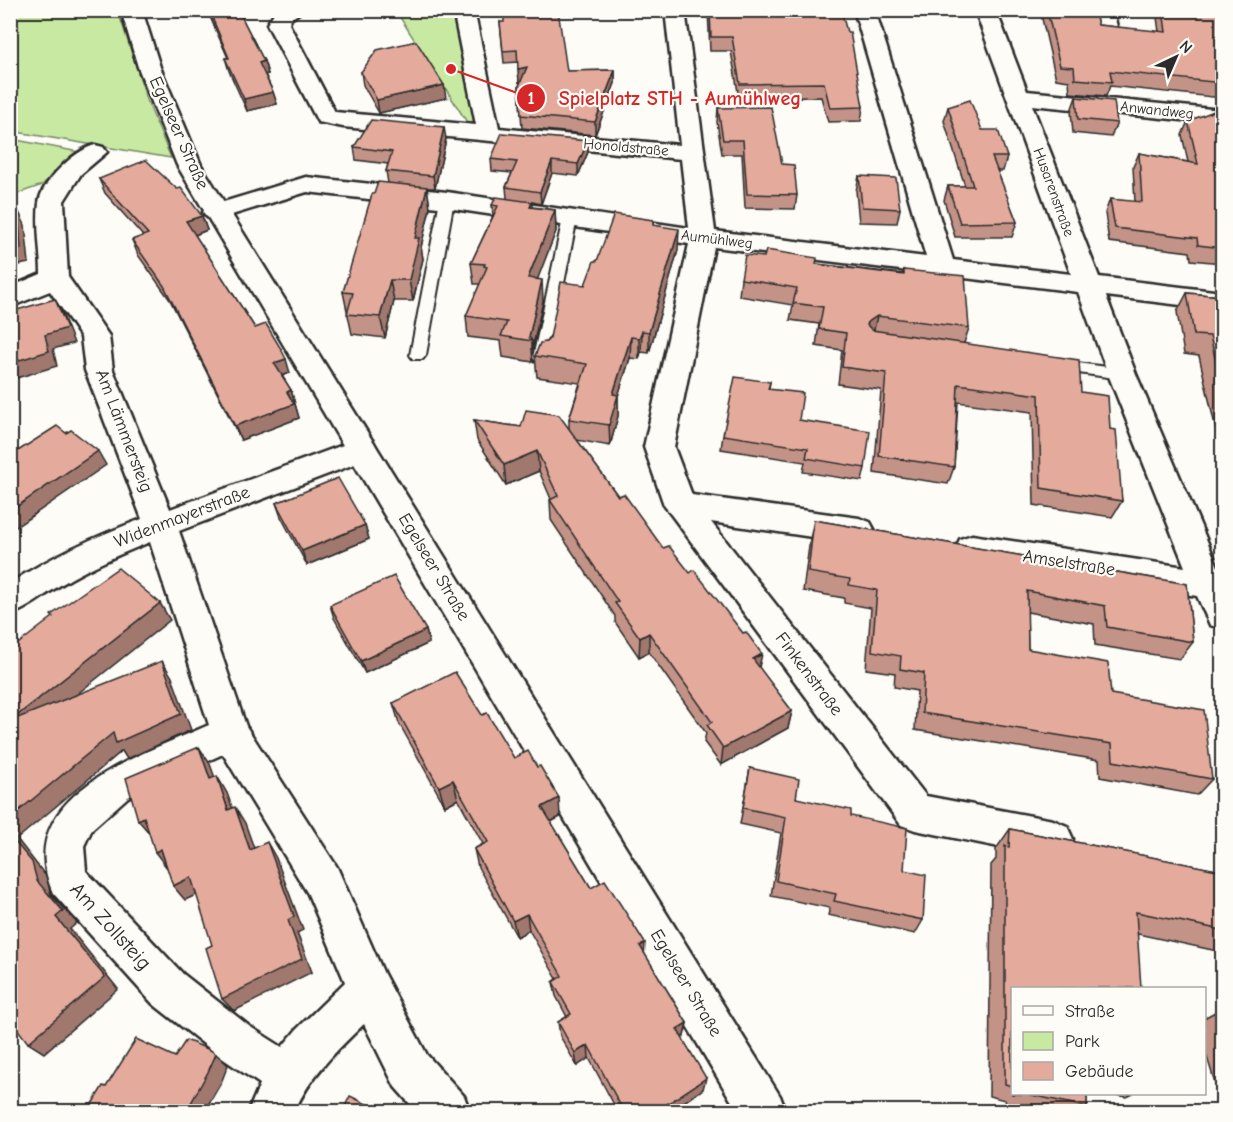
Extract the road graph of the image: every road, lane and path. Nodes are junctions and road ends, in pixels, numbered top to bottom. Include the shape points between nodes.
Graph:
1 (131, 10) edge
2 (293, 10) edge
3 (464, 10) edge
4 (675, 10) edge
5 (985, 10) edge
6 (865, 11) edge
7 (1019, 97) junction
8 (1222, 117) edge
9 (489, 134) junction
10 (95, 152) dead end
11 (693, 153) junction
12 (447, 200) junction
13 (216, 212) junction
14 (570, 218) junction
15 (703, 238) junction
16 (942, 267) junction
17 (55, 278) junction
18 (1088, 284) junction
19 (10, 298) edge
20 (1222, 301) edge
21 (418, 355) dead end
22 (541, 358) edge
23 (1039, 363) edge
24 (1122, 374) junction
25 (362, 449) junction
26 (680, 504) junction
27 (160, 524) junction
28 (891, 536) edge
29 (938, 543) edge
30 (1209, 584) junction
31 (10, 602) edge
32 (1222, 615) edge
33 (230, 733) junction
34 (1086, 846) edge
35 (369, 989) junction
36 (279, 1094) edge
37 (448, 1112) edge
38 (764, 1112) edge

1 - 13 street, Egelseer Straße via 168,116 189,165
2 - 9 street, Honoldstraße via 283,15 278,24 326,117
3 - 9 street
4 - 11 street, Finkenstraße
5 - 7 street, Husarenstraße
6 - 16 street
7 - 8 street, Anwandweg
7 - 18 street, Husarenstraße
9 - 11 street, Honoldstraße
10 - 17 street via 72,169 51,201
11 - 15 street, Finkenstraße
12 - 13 street, Aumühlweg via 306,184
12 - 14 street, Aumühlweg
12 - 21 lane
13 - 25 street, Egelseer Straße
14 - 15 street, Aumühlweg
14 - 22 lane
15 - 16 street, Aumühlweg
15 - 26 street, Finkenstraße via 659,447
16 - 18 street, Aumühlweg
17 - 19 street
17 - 27 street, Am Lämmersteig via 95,336 99,370
18 - 20 street, Aumühlweg
18 - 24 street, Husarenstraße
23 - 24 lane
24 - 30 street, Husarenstraße
25 - 27 street, Widenmayerstraße
25 - 38 street, Egelseer Straße
26 - 28 street
26 - 34 street, Finkenstraße via 915,812
27 - 31 street, Widenmayerstraße via 108,544 51,574
27 - 33 street
29 - 30 street, Amselstraße
30 - 32 street, Husarenstraße
33 - 35 street via 323,881
33 - 36 street, Am Zollsteig via 115,785 78,816 64,845 67,879 168,989 234,1041
35 - 36 street, Am Zollsteig via 312,1044
35 - 37 street via 411,1071

